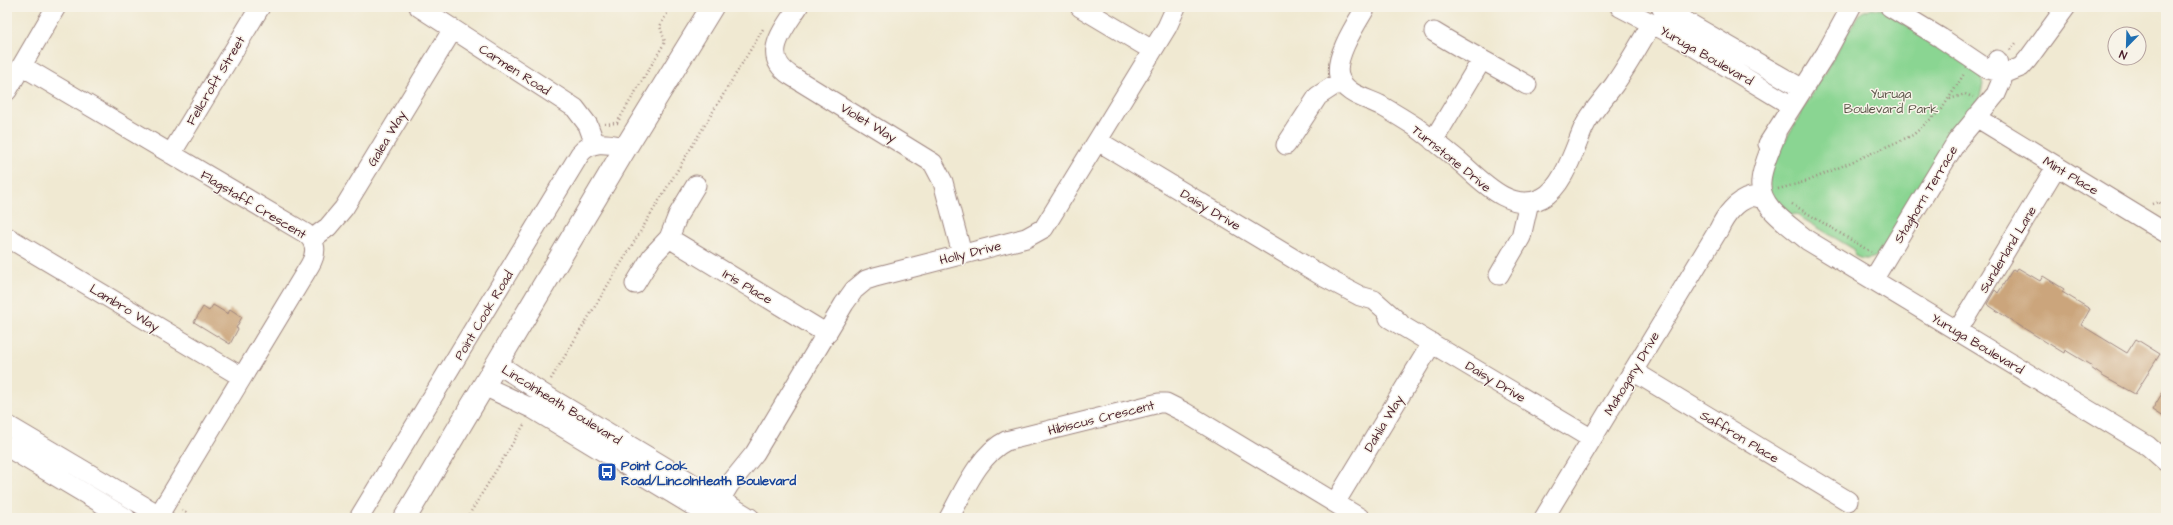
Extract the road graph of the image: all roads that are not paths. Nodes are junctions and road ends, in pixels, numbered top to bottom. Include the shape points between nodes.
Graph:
1 (56, 7) edge
2 (260, 7) edge
3 (419, 7) edge
4 (712, 7) edge
5 (798, 7) edge
6 (1080, 7) edge
7 (1176, 7) edge
8 (1184, 7) edge
9 (1366, 7) edge
10 (1620, 7) edge
11 (1851, 7) edge
12 (1890, 7) edge
13 (2066, 7) edge
14 (1656, 15) edge
15 (1167, 27) junction
16 (453, 29) junction
17 (1434, 32) dead end
18 (1941, 38) junction
19 (1152, 50) junction
20 (1481, 61) junction
21 (1998, 63) junction
22 (22, 66) junction
23 (1341, 81) junction
24 (1527, 85) dead end
25 (1803, 89) junction
26 (7, 91) edge
27 (1792, 106) junction
28 (1978, 114) junction
29 (1098, 141) junction
30 (1433, 141) junction
31 (595, 144) junction
32 (1286, 145) dead end
33 (626, 147) junction
34 (171, 154) junction
35 (2056, 167) junction
36 (696, 185) dead end
37 (1763, 199) junction
38 (1529, 202) junction
39 (2166, 233) edge
40 (7, 237) edge
41 (669, 238) junction
42 (312, 239) junction
43 (962, 254) junction
44 (1499, 275) dead end
45 (1873, 280) junction
46 (635, 284) dead end
47 (1958, 330) junction
48 (827, 334) junction
49 (1432, 343) junction
50 (498, 364) junction
51 (1632, 371) junction
52 (242, 377) junction
53 (484, 386) junction
54 (538, 401) junction
55 (7, 426) edge
56 (1592, 439) junction
57 (2148, 446) junction
58 (7, 447) edge
59 (2166, 452) edge
60 (2166, 462) edge
61 (1848, 501) dead end
62 (1335, 503) junction
63 (718, 513) edge
64 (160, 517) edge
65 (126, 518) edge
66 (359, 518) edge
67 (405, 518) edge
68 (750, 518) edge
69 (949, 518) edge
70 (1360, 518) edge
71 (1544, 518) edge

1 - 22 street
2 - 34 street, Fellcroft Street
3 - 16 street, Carmen Road
4 - 33 main road
5 - 43 street, Violet Way via 776,44 775,55 778,65 790,75 933,163 943,182
6 - 19 street
7 - 15 street, Holly Drive
8 - 15 street, Holly Drive
9 - 23 street via 1339,60 1338,71
10 - 14 street, Yuruga Boulevard
11 - 25 street
12 - 18 street
13 - 21 street via 2012,59
14 - 25 street, Yuruga Boulevard
14 - 27 street, Yuruga Boulevard
14 - 38 street via 1618,78 1589,117 1568,165 1555,186 1542,198
15 - 19 street, Holly Drive
16 - 31 street, Carmen Road via 575,108 588,124
16 - 42 street, Galea Way via 344,208 328,227
17 - 20 street
18 - 21 street
18 - 21 street via 1971,60
19 - 29 street, Holly Drive
20 - 24 street via 1496,66
20 - 30 street
21 - 28 street, Staghorn Terrace
22 - 26 street
22 - 34 street, Flagstaff Crescent
23 - 30 street, Turnstone Drive via 1354,93 1396,114
23 - 32 street via 1318,96
25 - 27 street
27 - 37 street via 1752,170 1750,190
28 - 35 street, Mint Place
28 - 45 street, Staghorn Terrace via 1957,141
29 - 43 street, Holly Drive via 1050,221 1040,231 1026,238
29 - 49 street, Daisy Drive via 1324,278 1358,304
30 - 38 street, Turnstone Drive via 1493,191 1511,199
31 - 33 street
31 - 66 street, Point Cook Road via 586,147 580,154
33 - 50 main road
34 - 42 street, Flagstaff Crescent
35 - 39 street, Mint Place
35 - 47 street, Sunderland Lane
36 - 41 street via 678,215
37 - 45 street, Yuruga Boulevard via 1771,224 1807,240
37 - 51 street, Mahogany Drive via 1719,229
38 - 44 street via 1521,237
40 - 52 street, Lambro Way
41 - 46 street via 652,256
41 - 48 street, Iris Place
42 - 52 street, Flagstaff Crescent via 315,246 314,258
43 - 48 street, Holly Drive via 866,280 854,290
45 - 47 street, Yuruga Boulevard
47 - 57 street, Yuruga Boulevard
48 - 63 street, Holly Drive
49 - 56 street, Daisy Drive
49 - 62 street, Dahlia Way
50 - 53 main road
50 - 54 street, Lincolnheath Boulevard
51 - 56 street, Mahogany Drive
51 - 61 street, Saffron Place
52 - 64 street, Flagstaff Crescent
53 - 54 street, Lincolnheath Boulevard
53 - 67 main road
54 - 63 street, Lincolnheath Boulevard
55 - 64 street
56 - 71 street, Mahogany Drive
57 - 59 street, Yuruga Boulevard
57 - 60 street, Yuruga Boulevard
58 - 65 street
62 - 69 street, Hibiscus Crescent via 1184,412 1166,403 1159,403 997,445 981,463
62 - 70 street, Hibiscus Crescent
63 - 68 street, Lincolnheath Boulevard

